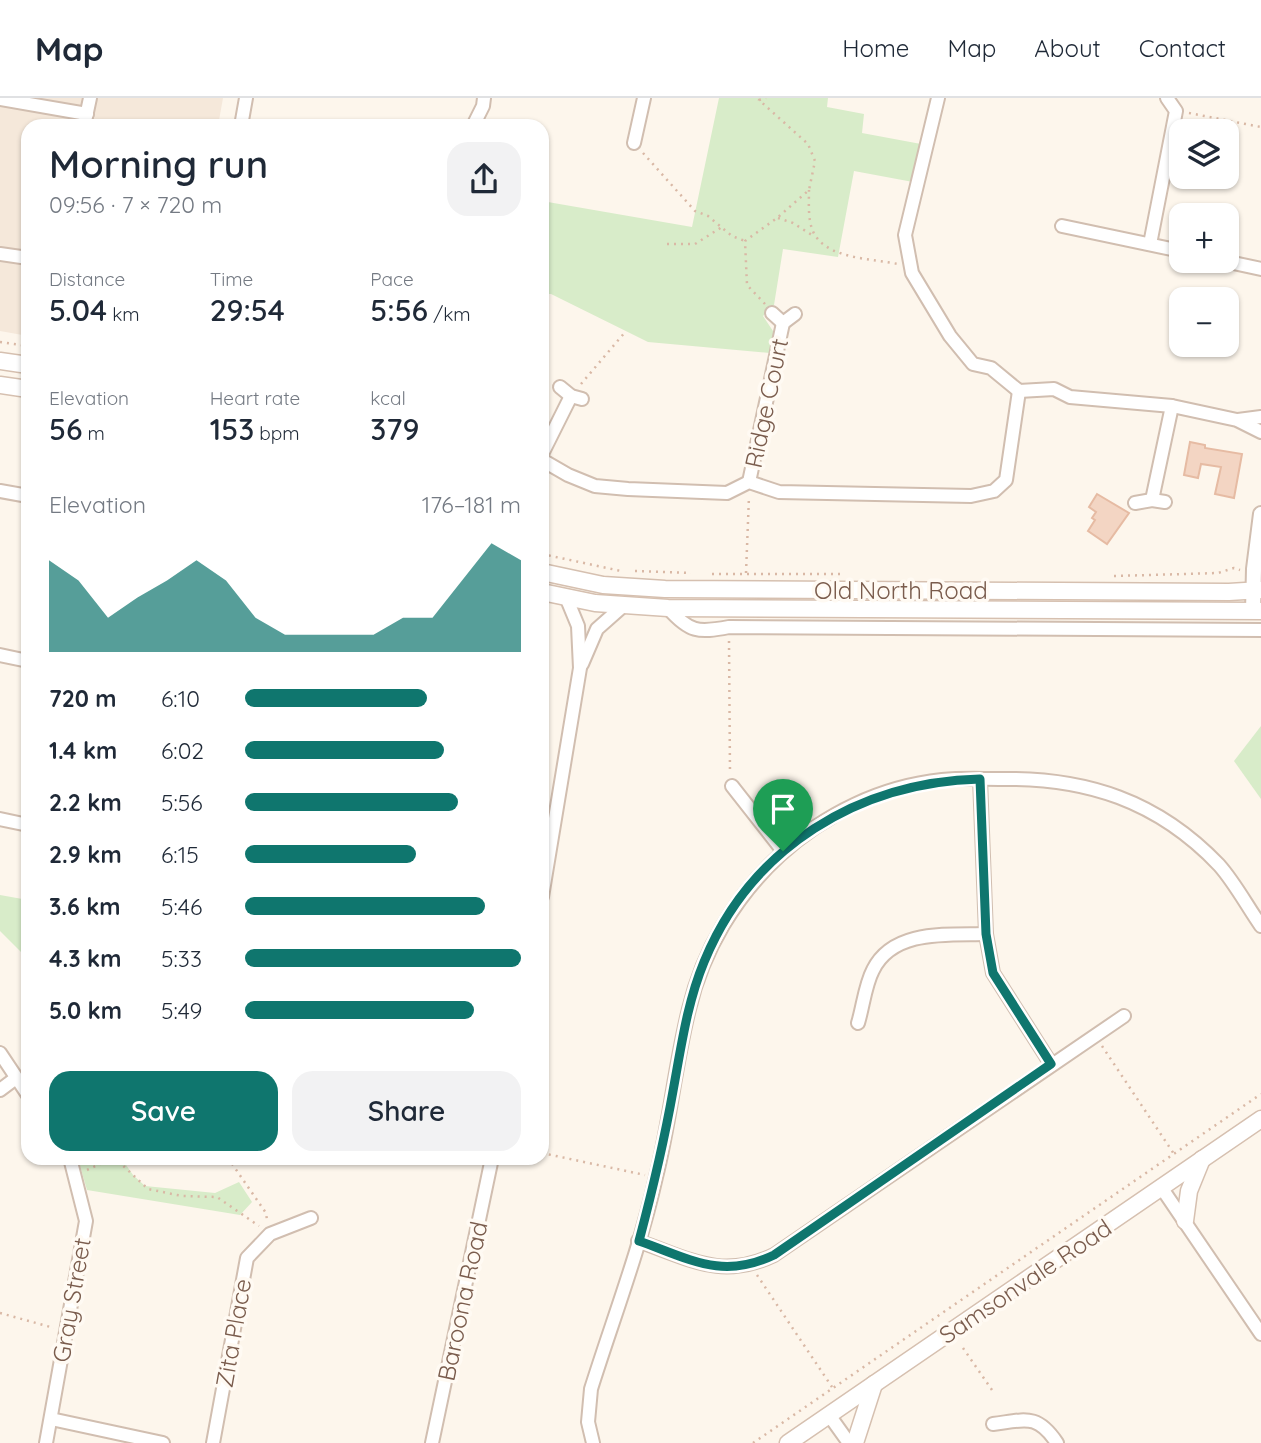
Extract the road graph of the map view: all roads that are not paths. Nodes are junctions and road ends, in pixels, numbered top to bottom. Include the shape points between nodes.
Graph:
1 (90, 98) edge
2 (246, 98) edge
3 (484, 98) edge
4 (644, 98) edge
5 (938, 98) edge
6 (1167, 98) edge
7 (0, 99) edge
8 (81, 119) edge
9 (85, 119) edge
10 (242, 119) edge
11 (476, 119) edge
12 (634, 143) road end
13 (1062, 226) dead end
14 (1150, 244) junction
15 (1169, 248) edge
16 (0, 254) edge
17 (21, 257) edge
18 (1239, 264) edge
19 (1261, 269) edge
20 (772, 313) road end
21 (795, 314) dead end
22 (783, 323) junction
23 (0, 361) edge
24 (21, 364) edge
25 (0, 385) edge
26 (560, 387) dead end
27 (21, 388) edge
28 (1019, 391) junction
29 (1172, 406) junction
30 (1261, 417) edge
31 (1237, 420) junction
32 (1261, 432) edge
33 (549, 443) edge
34 (549, 464) edge
35 (749, 482) junction
36 (0, 491) edge
37 (21, 495) edge
38 (1135, 503) dead end
39 (1261, 514) edge
40 (549, 573) edge
41 (1257, 590) edge
42 (549, 593) edge
43 (566, 597) junction
44 (623, 606) junction
45 (668, 608) junction
46 (1257, 611) edge
47 (1261, 629) edge
48 (0, 655) edge
49 (21, 660) edge
50 (580, 668) junction
51 (980, 779) junction
52 (732, 786) road end
53 (0, 819) edge
54 (21, 823) edge
55 (783, 851) junction
56 (549, 855) edge
57 (1261, 926) edge
58 (986, 934) junction
59 (1124, 1016) dead end
60 (858, 1023) dead end
61 (0, 1054) edge
62 (1051, 1064) junction
63 (16, 1078) junction
64 (21, 1085) edge
65 (0, 1090) edge
66 (1261, 1119) edge
67 (1202, 1159) junction
68 (72, 1165) edge
69 (491, 1165) edge
70 (1161, 1187) junction
71 (311, 1219) dead end
72 (1185, 1221) junction
73 (639, 1241) junction
74 (1261, 1334) edge
75 (874, 1384) junction
76 (829, 1415) junction
77 (51, 1419) junction
78 (993, 1424) dead end
79 (46, 1443) edge
80 (163, 1443) edge
81 (213, 1443) edge
82 (432, 1443) edge
83 (593, 1443) edge
84 (788, 1443) edge
85 (849, 1443) edge
86 (856, 1443) edge
87 (1057, 1443) edge

1 - 9 street
2 - 10 street
3 - 11 street
4 - 12 street
5 - 28 street via 905,235 912,273 950,336 973,364 991,368
6 - 14 street via 1176,111
7 - 8 street
13 - 14 street
14 - 15 street
16 - 17 street
18 - 19 street
20 - 22 street
21 - 22 street
22 - 35 street, Ridge Court
23 - 24 main road
25 - 27 main road
26 - 33 street via 577,397
28 - 29 street via 1054,389 1070,397
28 - 35 street via 1006,480 994,491 971,496 779,492
29 - 31 street
29 - 38 street via 1158,501
30 - 31 street
31 - 32 street
34 - 35 street via 595,486 628,489 727,493
36 - 37 street
39 - 41 street
40 - 41 main road, Old North Road via 603,585 665,589
41 - 46 street
42 - 43 main road, Old North Road
43 - 44 main road, Old North Road
43 - 50 street via 578,626
44 - 45 main road, Old North Road
44 - 50 street via 597,629
45 - 46 main road, Old North Road
45 - 47 street, Old North Road via 687,628 709,630
48 - 49 street
50 - 56 street
51 - 55 street via 899,789 858,804
51 - 57 street via 1035,778 1080,784 1123,797 1172,823 1220,866
51 - 58 street
52 - 55 street
53 - 54 street
55 - 73 street via 727,916 704,961 689,1008
58 - 60 street via 925,936 896,946 873,970
58 - 62 street via 993,973
59 - 62 street
61 - 63 street
62 - 73 street via 756,1264 717,1268
63 - 64 street
63 - 65 street
66 - 67 main road, Samsonvale Road
67 - 70 main road, Samsonvale Road
67 - 72 main road via 1189,1191
68 - 77 street, Gray Street via 86,1221
69 - 82 street, Baroona Road
70 - 72 street
70 - 75 main road, Samsonvale Road
71 - 81 street, Zita Place via 270,1234 247,1258
72 - 74 street
73 - 83 street via 591,1389 588,1422
75 - 76 main road, Samsonvale Road
75 - 86 main road
76 - 84 main road, Samsonvale Road
76 - 85 street
77 - 79 street, Gray Street
77 - 80 street
78 - 87 street via 1037,1421

